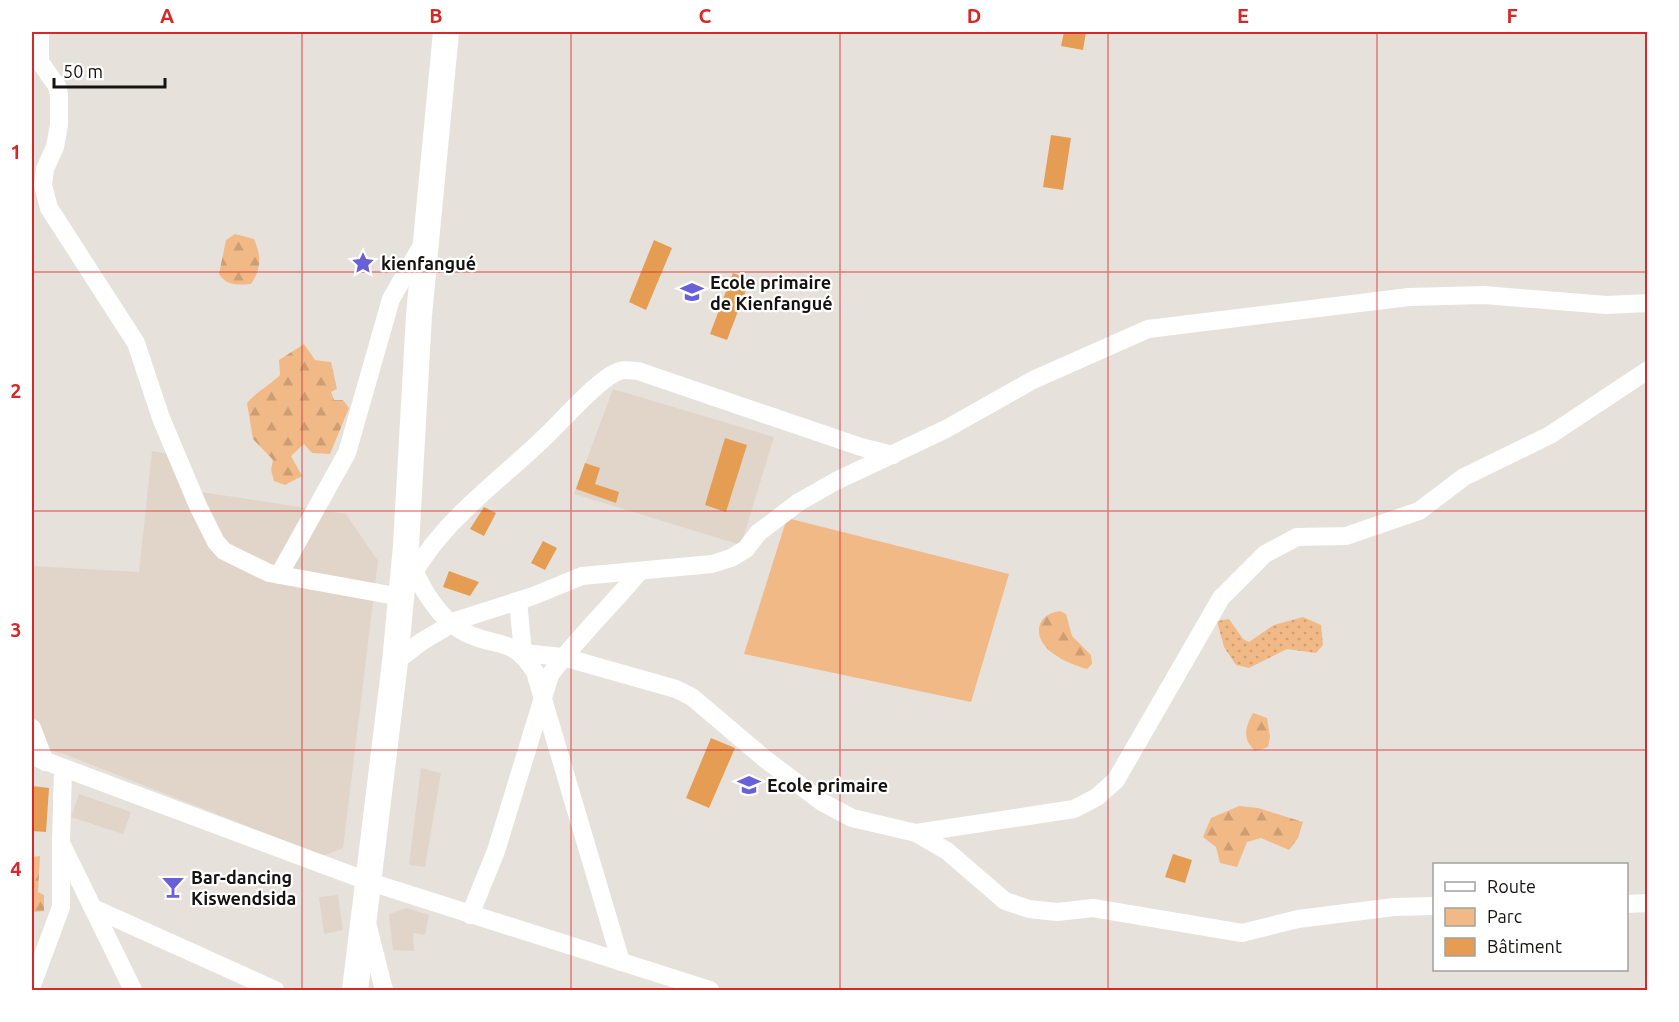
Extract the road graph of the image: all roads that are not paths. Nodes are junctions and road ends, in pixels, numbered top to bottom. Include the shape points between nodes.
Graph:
1 (40, 32) edge
2 (446, 32) edge
3 (38, 168) edge
4 (426, 238) junction
5 (1647, 303) edge
6 (1647, 370) edge
7 (894, 455) junction
8 (410, 558) junction
9 (640, 571) junction
10 (279, 575) junction
11 (401, 597) junction
12 (518, 601) junction
13 (452, 624) junction
14 (523, 653) junction
15 (563, 657) junction
16 (395, 662) junction
17 (544, 698) junction
18 (32, 728) edge
19 (38, 759) edge
20 (63, 769) junction
21 (916, 833) junction
22 (61, 843) junction
23 (367, 881) junction
24 (1647, 903) edge
25 (1628, 904) edge
26 (1433, 906) edge
27 (93, 908) junction
28 (363, 910) junction
29 (470, 915) junction
30 (621, 962) junction
31 (32, 986) edge
32 (133, 990) edge
33 (275, 990) edge
34 (355, 990) edge
35 (384, 990) edge
36 (710, 990) edge

1 - 3 street via 40,62 59,95 59,125 55,147
2 - 4 main road
3 - 10 street via 49,208 136,343 161,418 216,542 250,566
4 - 8 main road
4 - 10 street via 392,299 347,453
5 - 7 street via 1606,305 1484,295 1409,297 1148,329 1033,380
6 - 21 street via 1550,435 1464,477 1419,511 1346,536 1298,537 1265,554 1221,598 1116,780 1097,797 1074,809
7 - 8 street via 840,441 638,371 619,370 600,383 546,437
7 - 9 street via 799,502 731,558 712,564
8 - 11 main road
8 - 13 street via 428,596
9 - 12 street via 582,576
9 - 15 street
10 - 11 street
11 - 16 main road
12 - 13 street
12 - 14 street
13 - 14 street via 465,633
13 - 16 street
14 - 15 street
14 - 17 street
15 - 17 street via 550,675
15 - 21 street via 676,689 692,697 822,802 852,818
16 - 23 main road
17 - 29 street via 496,851
17 - 30 street
18 - 19 street
19 - 20 street
20 - 22 street
20 - 23 street
21 - 26 street via 947,851 1005,901 1029,909 1057,912 1093,908 1242,933 1298,919
22 - 27 street
22 - 31 street via 61,907
23 - 28 main road
23 - 29 street
24 - 25 street
27 - 32 street
27 - 33 street
28 - 34 main road
28 - 35 street
29 - 30 street
30 - 36 street

